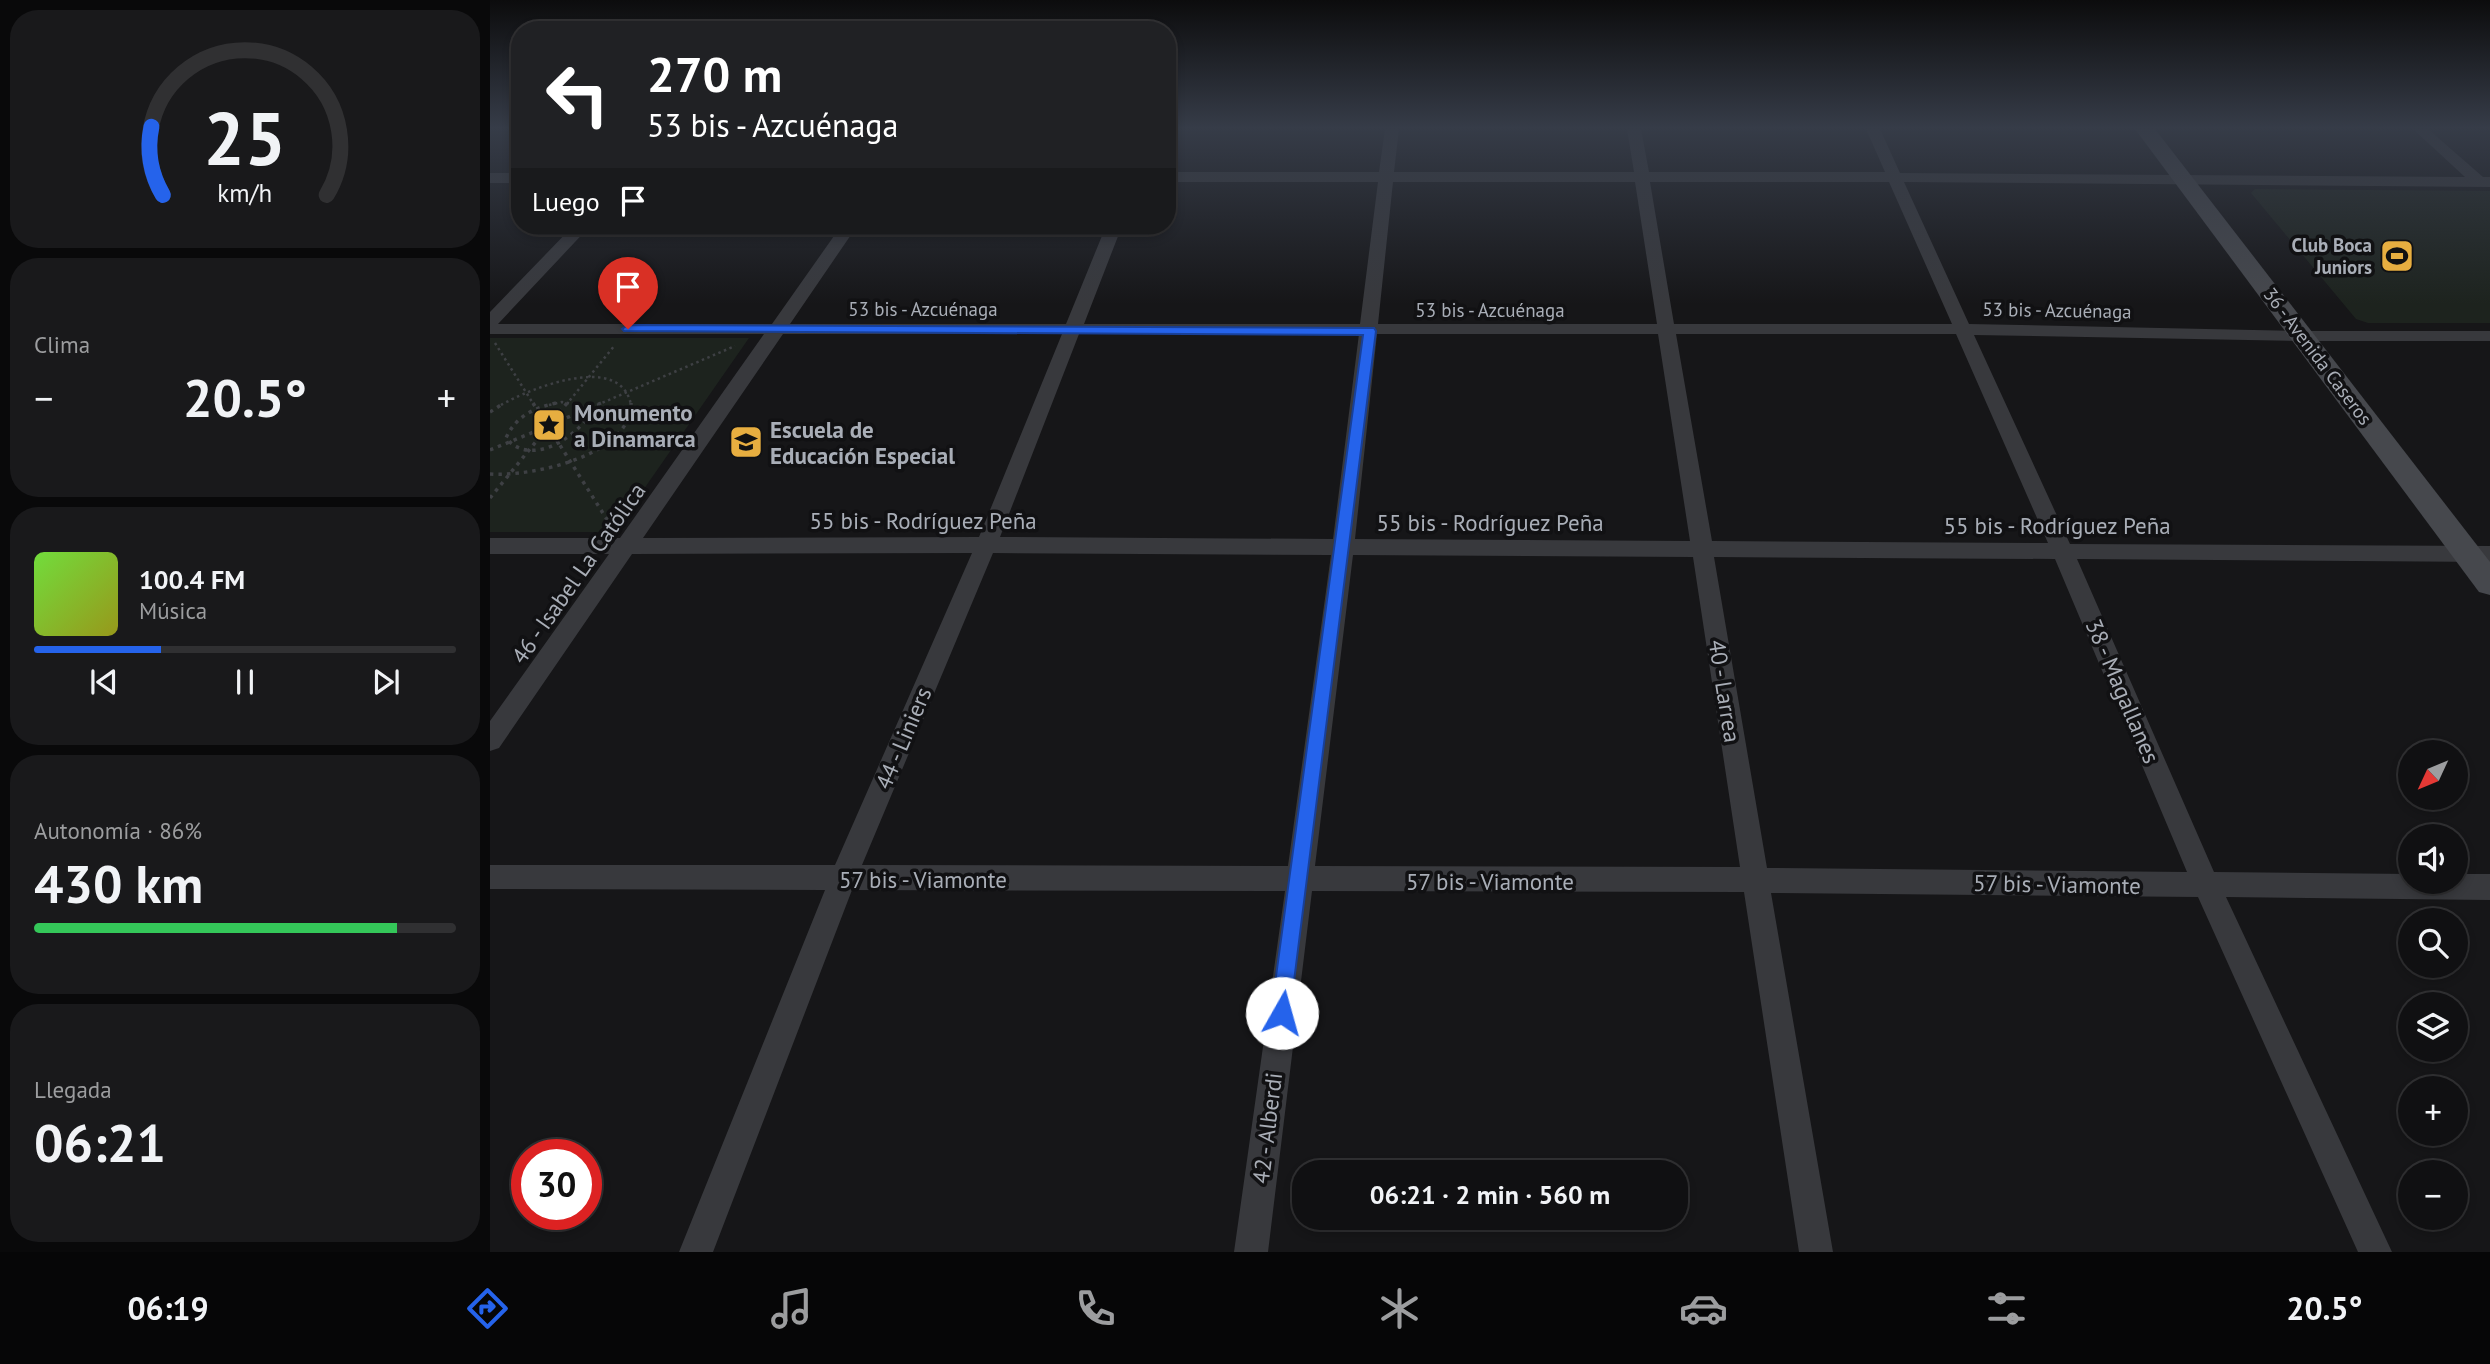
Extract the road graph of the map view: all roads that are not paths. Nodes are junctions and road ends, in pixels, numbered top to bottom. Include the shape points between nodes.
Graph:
1 (1385, 187) edge
2 (1642, 187) edge
3 (1899, 187) edge
4 (2189, 187) edge
5 (574, 235) edge
6 (843, 235) edge
7 (1110, 235) edge
8 (777, 329) junction
9 (1964, 329) junction
10 (491, 330) edge
11 (1072, 330) junction
12 (1369, 331) junction
13 (1668, 331) junction
14 (2303, 336) junction
15 (2490, 336) edge
16 (986, 545) junction
17 (490, 547) edge
18 (627, 548) junction
19 (1343, 548) junction
20 (1702, 548) junction
21 (2063, 552) junction
22 (2478, 554) edge
23 (2490, 584) edge
24 (490, 741) edge
25 (490, 877) edge
26 (843, 879) junction
27 (1754, 880) junction
28 (1298, 881) junction
29 (2207, 886) junction
30 (2490, 887) edge
31 (696, 1252) edge
32 (1251, 1252) edge
33 (1816, 1252) edge
34 (2375, 1252) edge

1 - 12 street, 42 - Alberdi
2 - 13 street, 40 - Larrea
3 - 9 street, 38 - Magallanes
4 - 14 main road, 36 - Avenida Caseros
5 - 10 street
6 - 8 street, 46 - Isabel La Católica
7 - 11 street, 44 - Liniers
8 - 10 street, 53 bis - Azcuénaga
8 - 11 street, 53 bis - Azcuénaga
8 - 18 street, 46 - Isabel La Católica
9 - 13 street, 53 bis - Azcuénaga
9 - 14 street, 53 bis - Azcuénaga
9 - 21 street, 38 - Magallanes
11 - 12 street, 53 bis - Azcuénaga
11 - 16 street, 44 - Liniers
12 - 13 street, 53 bis - Azcuénaga
12 - 19 street, 42 - Alberdi
13 - 20 street, 40 - Larrea
14 - 15 street, 53 bis - Azcuénaga
14 - 22 main road, 36 - Avenida Caseros
16 - 18 street, 55 bis - Rodríguez Peña
16 - 19 street, 55 bis - Rodríguez Peña
16 - 26 street, 44 - Liniers
17 - 18 street, 55 bis - Rodríguez Peña
18 - 24 street, 46 - Isabel La Católica
19 - 20 street, 55 bis - Rodríguez Peña
19 - 28 street, 42 - Alberdi
20 - 21 street, 55 bis - Rodríguez Peña
20 - 27 street, 40 - Larrea
21 - 22 street, 55 bis - Rodríguez Peña
21 - 29 street, 38 - Magallanes
22 - 23 main road, 36 - Avenida Caseros
25 - 26 street, 57 bis - Viamonte
26 - 28 street, 57 bis - Viamonte
26 - 31 street, 44 - Liniers
27 - 28 street, 57 bis - Viamonte
27 - 29 street, 57 bis - Viamonte
27 - 33 street, 40 - Larrea
28 - 32 street, 42 - Alberdi
29 - 30 street, 57 bis - Viamonte
29 - 34 street, 38 - Magallanes

